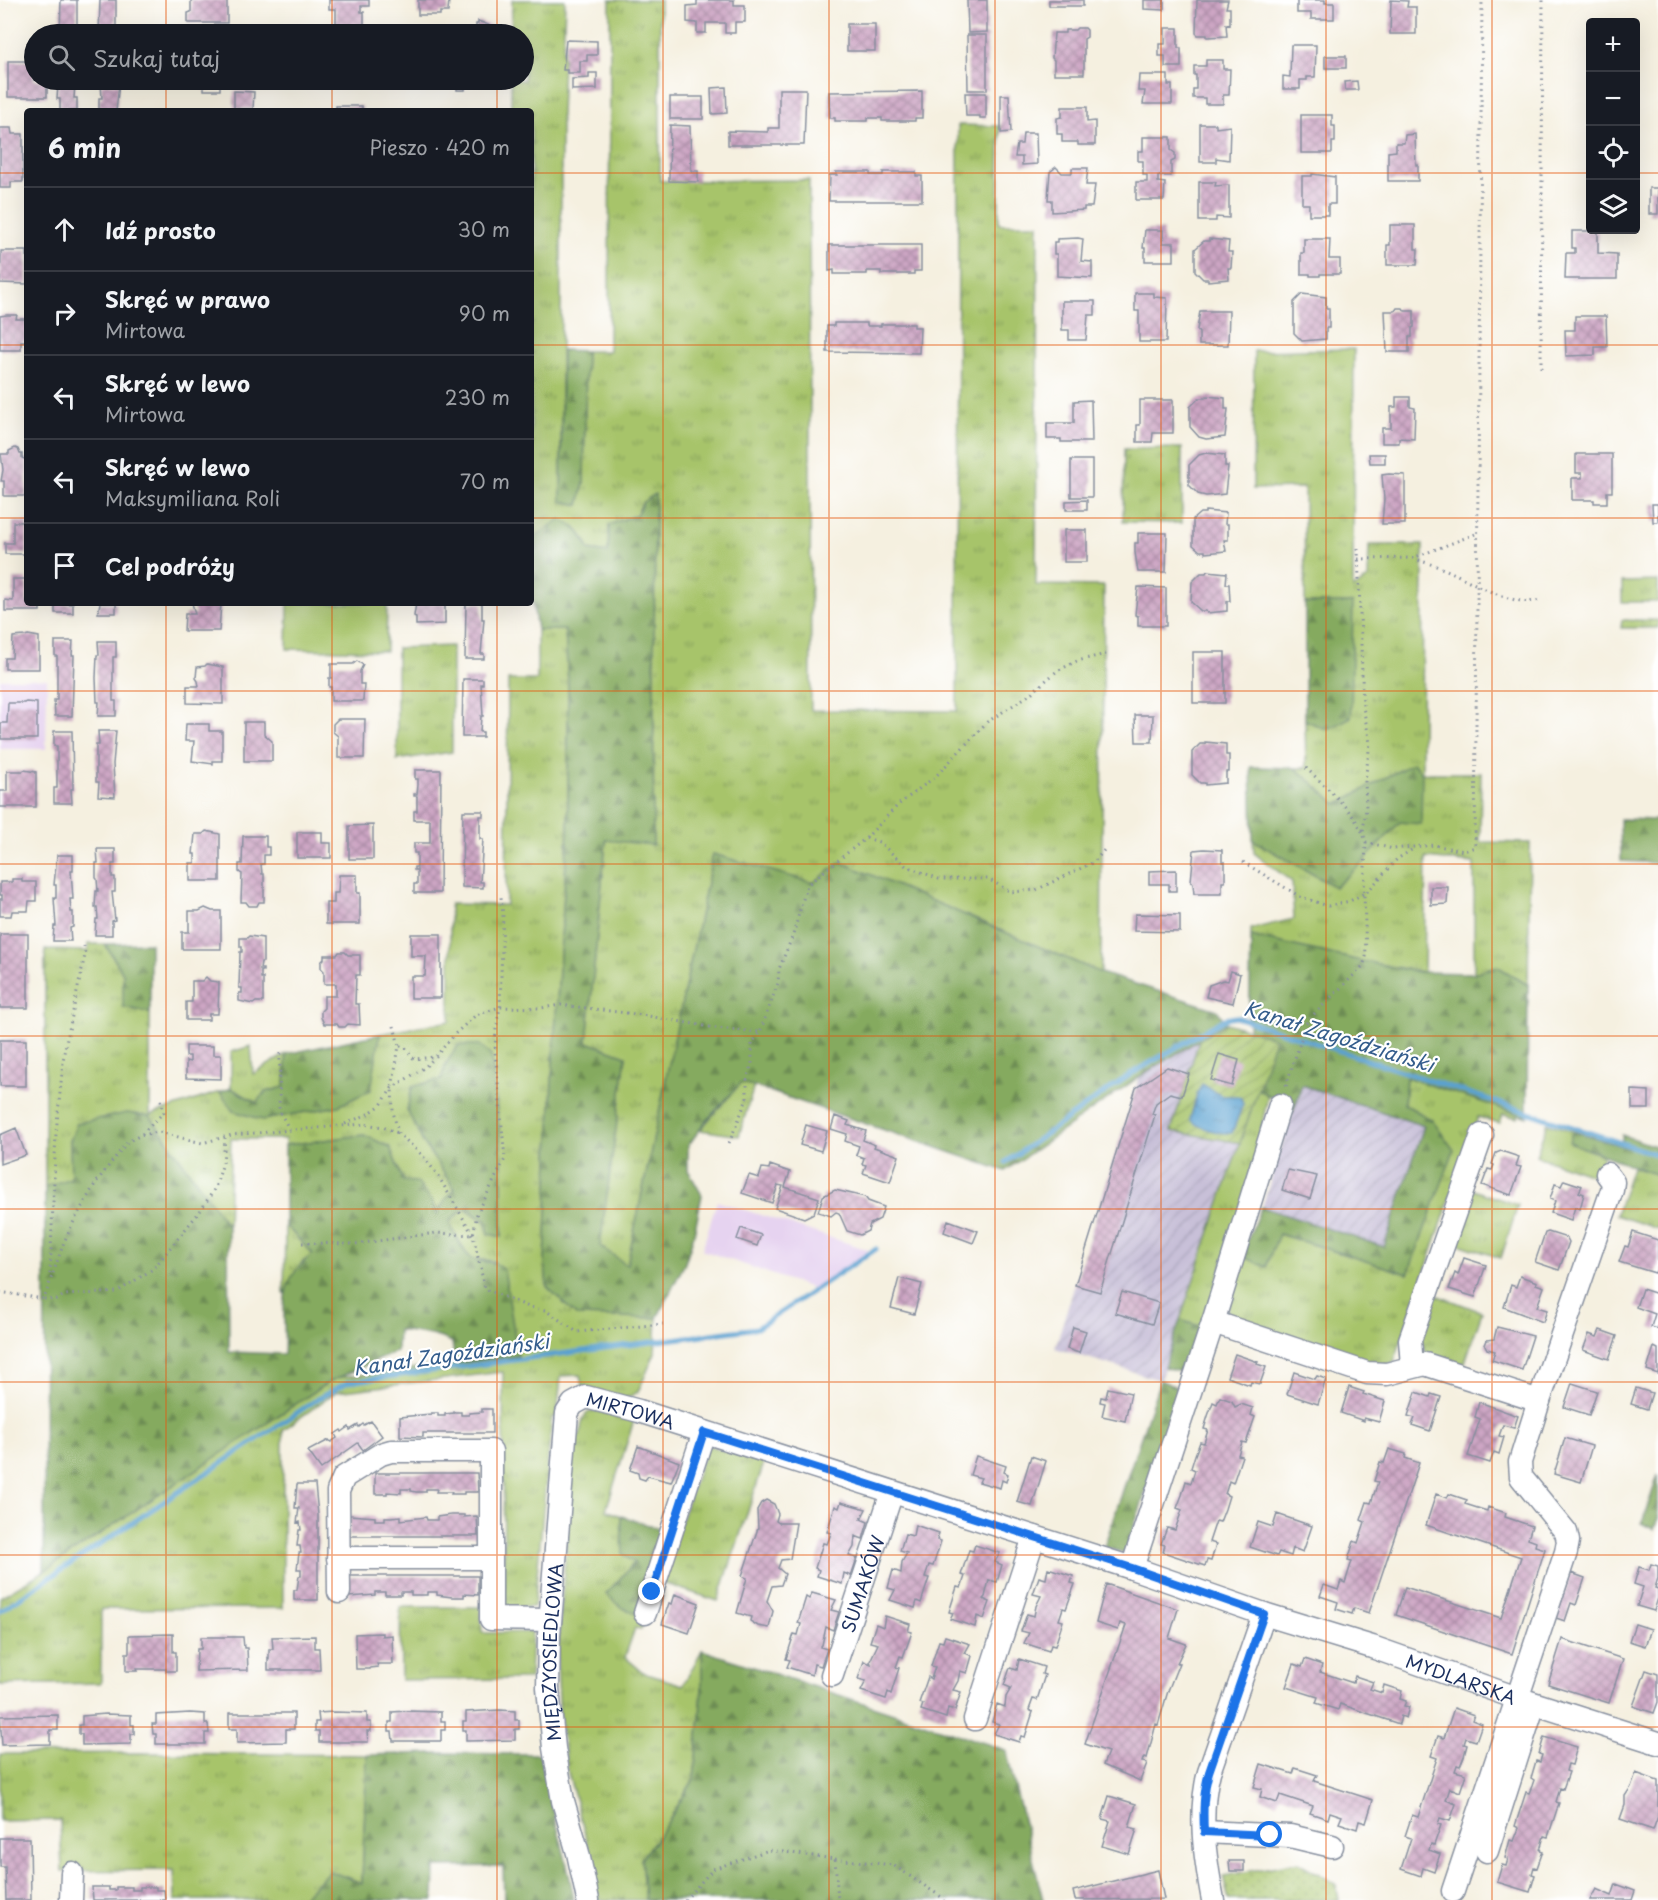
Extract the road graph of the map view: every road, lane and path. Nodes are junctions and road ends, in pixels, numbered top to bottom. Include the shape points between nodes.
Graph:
1 (1482, 0) edge
2 (1543, 0) edge
3 (1541, 368) dead end
4 (1478, 533) junction
5 (1358, 548) dead end
6 (1413, 558) junction
7 (1358, 559) junction
8 (1477, 586) junction
9 (1539, 600) dead end
10 (1110, 653) dead end
11 (1306, 768) dead end
12 (1363, 831) junction
13 (866, 837) junction
14 (1366, 842) junction
15 (1415, 848) junction
16 (1105, 849) dead end
17 (1243, 862) dead end
18 (1364, 894) junction
19 (501, 897) dead end
20 (84, 946) dead end
21 (500, 1007) junction
22 (394, 1026) dead end
23 (760, 1032) junction
24 (399, 1046) junction
25 (280, 1053) dead end
26 (435, 1057) junction
27 (392, 1088) junction
28 (160, 1096) dead end
29 (1280, 1105) joint
30 (341, 1126) junction
31 (290, 1131) junction
32 (398, 1133) junction
33 (141, 1135) junction
34 (1482, 1135) dead end
35 (225, 1138) junction
36 (729, 1143) dead end
37 (1607, 1174) dead end
38 (473, 1234) junction
39 (302, 1243) dead end
40 (50, 1279) junction
41 (0, 1292) edge
42 (44, 1299) junction
43 (1213, 1322) junction
44 (663, 1324) dead end
45 (1412, 1366) junction
46 (1539, 1401) junction
47 (573, 1404) joint
48 (704, 1432) junction
49 (892, 1492) junction
50 (1034, 1537) junction
51 (338, 1558) junction
52 (490, 1558) junction
53 (1132, 1568) junction
54 (339, 1592) dead end
55 (645, 1613) dead end
56 (1264, 1614) junction
57 (550, 1620) junction
58 (832, 1675) dead end
59 (1526, 1701) junction
60 (975, 1719) dead end
61 (1658, 1743) edge
62 (1204, 1832) junction
63 (1332, 1846) dead end
64 (1487, 1851) dead end
65 (835, 1859) junction
66 (72, 1873) dead end
67 (1453, 1891) dead end
68 (71, 1900) edge
69 (588, 1900) edge
70 (685, 1900) edge
71 (838, 1900) edge
72 (944, 1900) edge
73 (1213, 1900) edge

1 - 4 path
2 - 3 path
4 - 6 path
4 - 8 path
5 - 7 path
6 - 7 path
6 - 8 path
7 - 12 path via 1364,707 1370,743
8 - 9 path via 1502,597
8 - 15 path via 1475,847 1464,851 1434,845
10 - 13 path via 1077,661 1057,671 987,722 936,776 898,804
11 - 12 path
12 - 14 path
13 - 16 path via 879,842 906,866 939,879 988,879 1011,892 1036,890 1094,862
13 - 23 path via 807,885
14 - 15 path via 1393,849
14 - 18 path
15 - 18 path via 1397,859
17 - 18 path via 1299,896 1328,906
18 - 29 path via 1363,966 1307,1021
19 - 21 path
20 - 40 path via 64,1053 56,1132
21 - 23 path via 561,1005
21 - 26 path via 476,1014
21 - 38 path via 495,1051 505,1159 477,1214
22 - 24 path
23 - 36 path via 752,1043 747,1099
24 - 26 path via 405,1047 414,1059
24 - 27 path
25 - 31 path via 279,1110
26 - 27 path
27 - 30 path via 381,1105
27 - 32 path
28 - 33 path via 164,1112
29 - 43 street
30 - 31 path
30 - 32 path via 364,1124
31 - 35 path
32 - 38 path via 437,1174
33 - 35 path via 159,1132 202,1143
33 - 40 path via 120,1149 95,1184 64,1242
34 - 45 street via 1410,1340
35 - 42 path via 215,1188 153,1269 117,1292
37 - 46 street via 1613,1182 1612,1190
38 - 39 path via 436,1233 355,1244
38 - 44 path via 485,1289 544,1310 577,1332
40 - 42 path
41 - 42 path
43 - 45 street via 1367,1373 1387,1374
43 - 53 street
45 - 46 street via 1425,1364
46 - 59 street via 1520,1462 1521,1477 1566,1533 1568,1541
47 - 48 street, MIRTOWA via 586,1397
47 - 57 street, MIĘDZYOSIEDLOWA via 567,1413
48 - 49 street, MIRTOWA
48 - 55 street
49 - 50 street, MIRTOWA
49 - 58 street, SUMAKÓW
50 - 53 street, MIRTOWA
50 - 60 street
51 - 52 street
51 - 52 street via 338,1491 344,1477 391,1451 491,1451
51 - 54 street
52 - 57 street via 491,1619
53 - 56 street, MIRTOWA
56 - 59 street, MYDLARSKA
56 - 62 street via 1209,1772 1203,1794
57 - 69 street, MIĘDZYOSIEDLOWA via 548,1688 554,1748
59 - 61 street, MYDLARSKA
59 - 64 street
59 - 67 street
62 - 63 street via 1290,1836
62 - 73 street
65 - 70 path via 769,1850 713,1869
65 - 71 path
65 - 72 path via 893,1865
66 - 68 street

